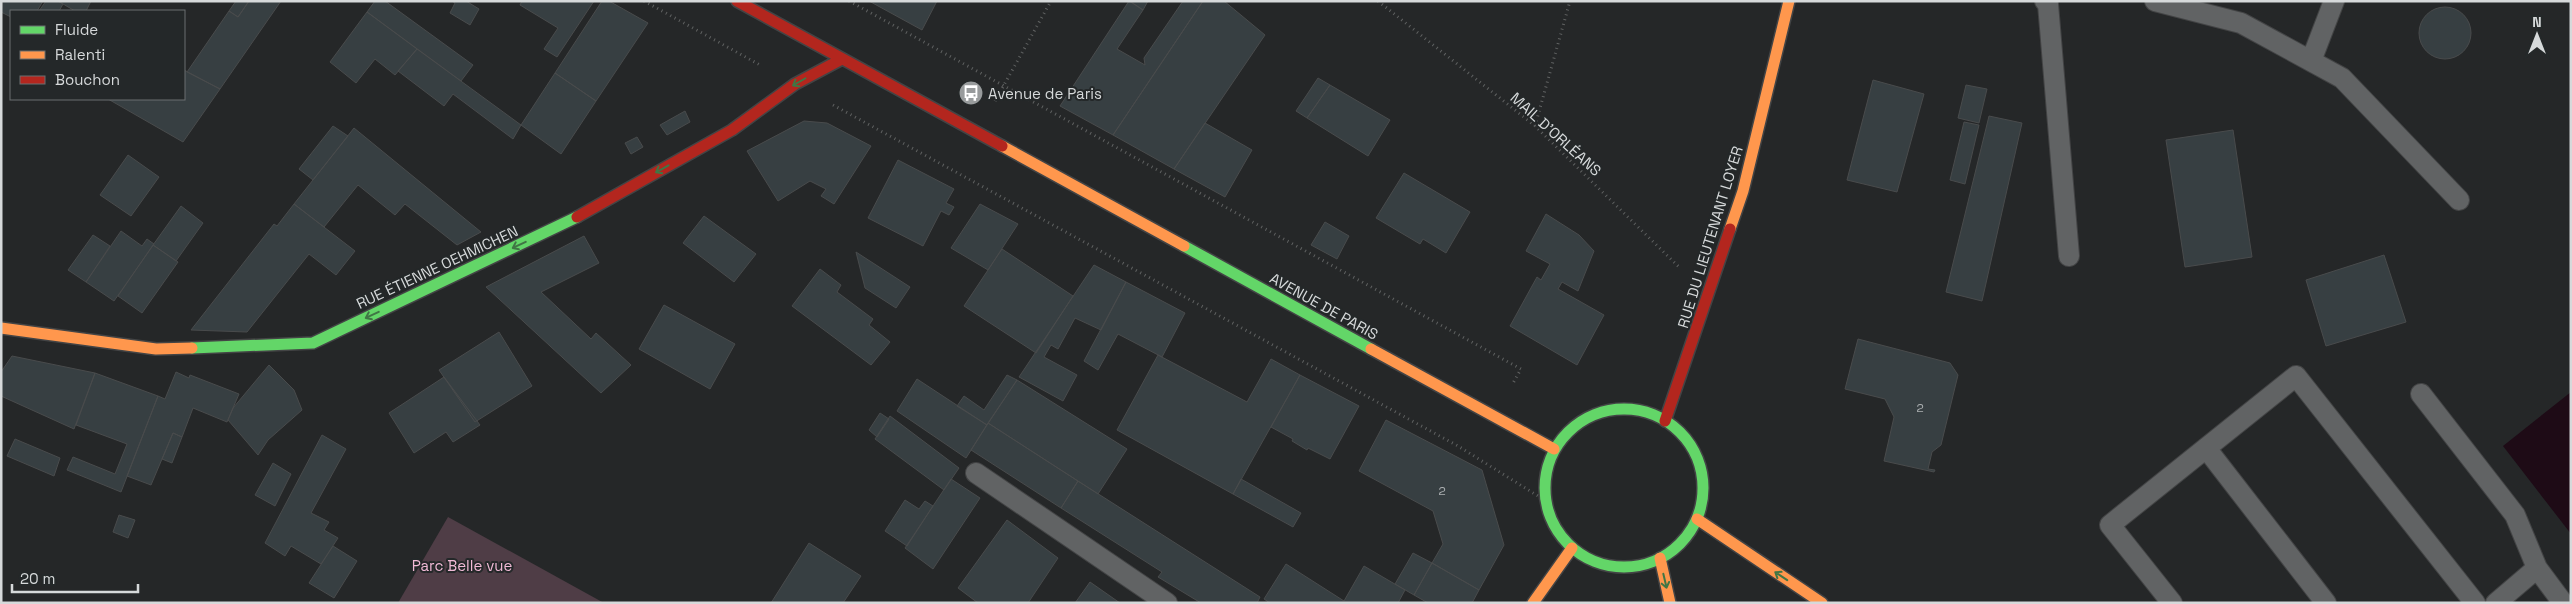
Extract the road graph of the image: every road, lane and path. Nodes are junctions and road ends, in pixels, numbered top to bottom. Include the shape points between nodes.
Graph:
1 (644, 1) edge
2 (737, 1) edge
3 (849, 1) edge
4 (1051, 1) edge
5 (1378, 1) edge
6 (1570, 1) edge
7 (1789, 1) edge
8 (2045, 1) edge
9 (2155, 1) edge
10 (2334, 1) edge
11 (2192, 6) edge
12 (842, 58) junction
13 (2311, 61) junction
14 (795, 84) junction
15 (1004, 87) junction
16 (1535, 126) junction
17 (974, 131) junction
18 (2459, 200) dead end
19 (2069, 256) dead end
20 (1708, 296) junction
21 (1, 328) edge
22 (2421, 394) dead end
23 (1495, 417) junction
24 (1665, 421) junction
25 (2206, 448) junction
26 (1554, 449) junction
27 (976, 473) dead end
28 (1546, 501) junction
29 (1697, 519) junction
30 (1572, 548) junction
31 (1660, 558) junction
32 (2537, 568) junction
33 (1166, 603) edge
34 (1533, 603) edge
35 (1670, 603) edge
36 (1822, 603) edge
37 (2172, 603) edge
38 (2326, 603) edge
39 (2475, 603) edge
40 (2496, 603) edge
41 (2562, 603) edge

1 - 14 path
2 - 12 main road, AVENUE DE PARIS
3 - 15 path
4 - 15 path
5 - 16 path, MAIL D'ORLÉANS
6 - 16 path
7 - 20 main road, RUE DU LIEUTENANT LOYER via 1743,191
8 - 19 lane via 2048,4
9 - 11 lane
10 - 13 lane
11 - 13 lane via 2241,23
12 -> 14 main road, RUE ÉTIENNE OEHMICHEN
12 - 17 main road, AVENUE DE PARIS
13 - 18 lane via 2342,78
14 -> 21 main road, RUE ÉTIENNE OEHMICHEN via 732,130 576,218 313,343 156,348
14 - 28 path via 1458,446
15 - 17 path
15 - 23 path via 1521,369
16 - 20 path, MAIL D'ORLÉANS
17 - 23 main road, AVENUE DE PARIS
20 - 24 main road, RUE DU LIEUTENANT LOYER
22 - 32 lane via 2515,515
23 - 26 main road, AVENUE DE PARIS
24 - 26 main road via 1638,410 1614,410 1590,416 1570,430
24 - 29 main road via 1690,444 1699,462 1703,481
25 - 37 lane via 2110,525
25 - 38 lane
25 - 39 lane via 2296,376
26 - 28 main road via 1546,474
27 - 33 lane
28 - 30 main road via 1554,527
29 - 31 main road via 1688,535
36 -> 29 main road
30 - 31 main road via 1591,560 1614,567 1637,566
30 - 34 main road
31 -> 35 main road
32 - 40 lane
32 - 41 lane

